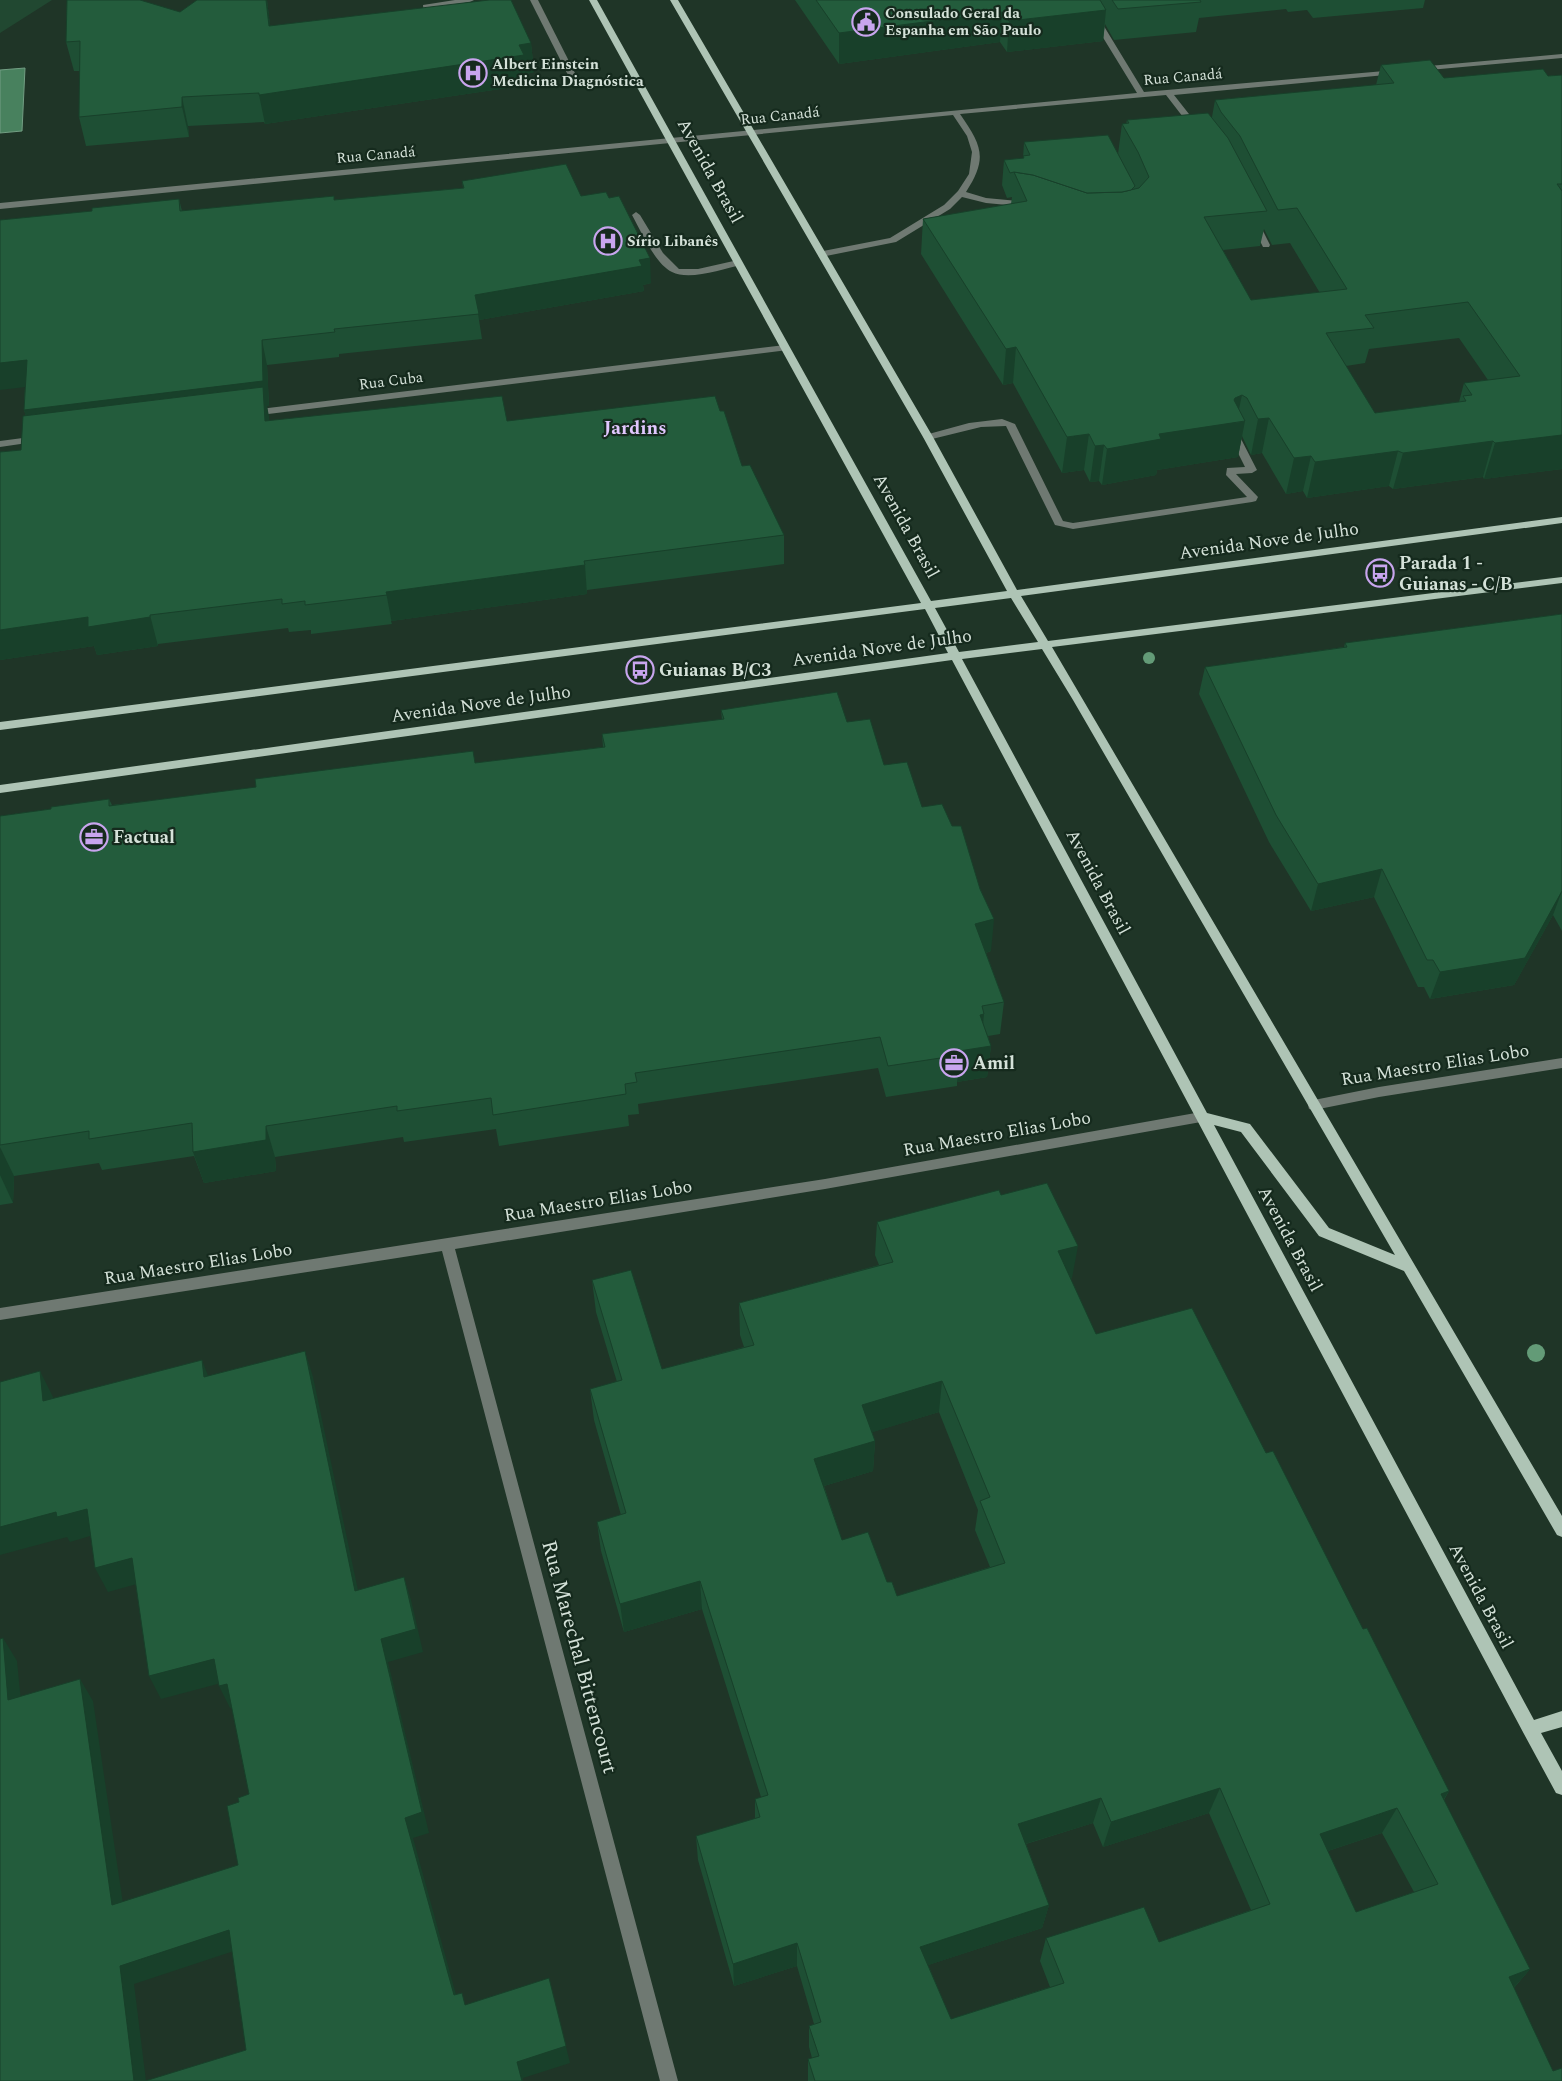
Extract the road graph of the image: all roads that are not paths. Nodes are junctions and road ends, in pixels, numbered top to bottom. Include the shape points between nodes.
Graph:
1 (470, 0) edge
2 (534, 0) edge
3 (593, 0) edge
4 (674, 0) edge
5 (1084, 0) edge
6 (428, 17) edge
7 (1562, 56) edge
8 (1410, 70) edge
9 (1401, 71) edge
10 (574, 79) dead end
11 (1168, 92) junction
12 (1142, 95) junction
13 (955, 112) junction
14 (1200, 132) edge
15 (752, 133) junction
16 (669, 140) junction
17 (961, 193) junction
18 (0, 206) edge
19 (1035, 208) edge
20 (1249, 213) edge
21 (636, 214) dead end
22 (1266, 245) edge
23 (821, 254) junction
24 (738, 263) junction
25 (785, 348) junction
26 (238, 415) edge
27 (1234, 435) edge
28 (50, 438) edge
29 (928, 438) junction
30 (0, 444) edge
31 (1562, 520) edge
32 (1562, 580) edge
33 (1014, 594) junction
34 (928, 605) junction
35 (1045, 644) junction
36 (954, 656) junction
37 (0, 726) edge
38 (0, 789) edge
39 (1562, 1063) edge
40 (1314, 1105) junction
41 (1201, 1116) junction
42 (447, 1245) junction
43 (1409, 1267) junction
44 (0, 1314) edge
45 (1562, 1530) edge
46 (1562, 1719) edge
47 (1530, 1729) junction
48 (1562, 1787) edge
49 (669, 2081) edge

1 - 6 street via 426,7
2 - 10 street
3 - 16 main road, Avenida Brasil
4 - 15 main road
5 - 12 street
7 - 8 street
9 - 11 street, Rua Canadá
11 - 12 street, Rua Canadá
11 - 14 street
12 - 13 street, Rua Canadá
13 - 15 street, Rua Canadá
13 - 17 street via 971,136 976,152 973,174
15 - 16 street, Rua Canadá
15 - 23 main road
16 - 18 street, Rua Canadá
16 - 24 main road, Avenida Brasil
17 - 19 street via 972,199 1016,202
17 - 23 street via 947,207 893,240
20 - 22 street
21 - 24 street via 667,264 676,271 690,272
23 - 29 main road
24 - 25 main road, Avenida Brasil
25 - 26 street, Rua Cuba
25 - 34 main road, Avenida Brasil
27 - 29 street via 1252,470 1231,470 1231,475 1252,499 1073,526 1059,523 1010,424 1004,421 980,425
28 - 30 street
29 - 33 main road
31 - 33 main road, Avenida Nove de Julho
32 - 35 main road, Avenida Nove de Julho
33 - 34 main road, Avenida Nove de Julho
33 - 35 main road
34 - 36 main road, Avenida Brasil
34 - 37 main road, Avenida Nove de Julho
35 - 36 main road, Avenida Nove de Julho
35 - 40 main road
36 - 38 main road, Avenida Nove de Julho
36 - 41 main road, Avenida Brasil
39 - 40 street, Rua Maestro Elias Lobo
40 - 43 main road
41 - 42 street, Rua Maestro Elias Lobo via 825,1184
41 - 43 main road via 1244,1128 1324,1232
41 - 47 main road, Avenida Brasil
42 - 44 street, Rua Maestro Elias Lobo
42 - 49 street, Rua Marechal Bittencourt
43 - 45 main road
46 - 47 main road
47 - 48 main road, Avenida Brasil

